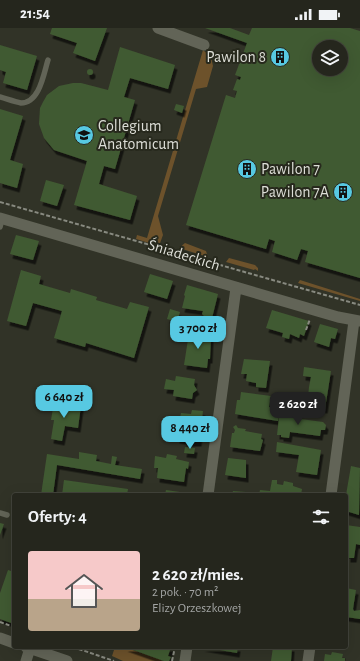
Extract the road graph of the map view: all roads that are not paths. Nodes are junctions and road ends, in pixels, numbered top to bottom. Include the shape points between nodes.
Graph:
1 (158, 28) edge
2 (204, 45) dead end
3 (48, 60) dead end
4 (0, 97) edge
5 (1, 221) edge
6 (236, 288) junction
7 (357, 321) edge
8 (208, 493) edge
9 (331, 493) edge
10 (0, 513) edge
11 (7, 515) dead end
12 (0, 638) edge
13 (12, 642) edge
14 (28, 649) edge
15 (31, 649) edge
16 (187, 649) edge
17 (310, 649) edge
18 (26, 661) edge
19 (67, 661) edge
20 (185, 661) edge
21 (308, 661) edge

1 - 2 street
3 - 4 lane via 40,87 31,99 20,103
5 - 6 street, Śniadeckich
6 - 7 street, Śniadeckich
6 - 8 street
7 - 9 street
10 - 11 lane
12 - 13 street
14 - 18 street
15 - 19 street
16 - 20 street
17 - 21 street

